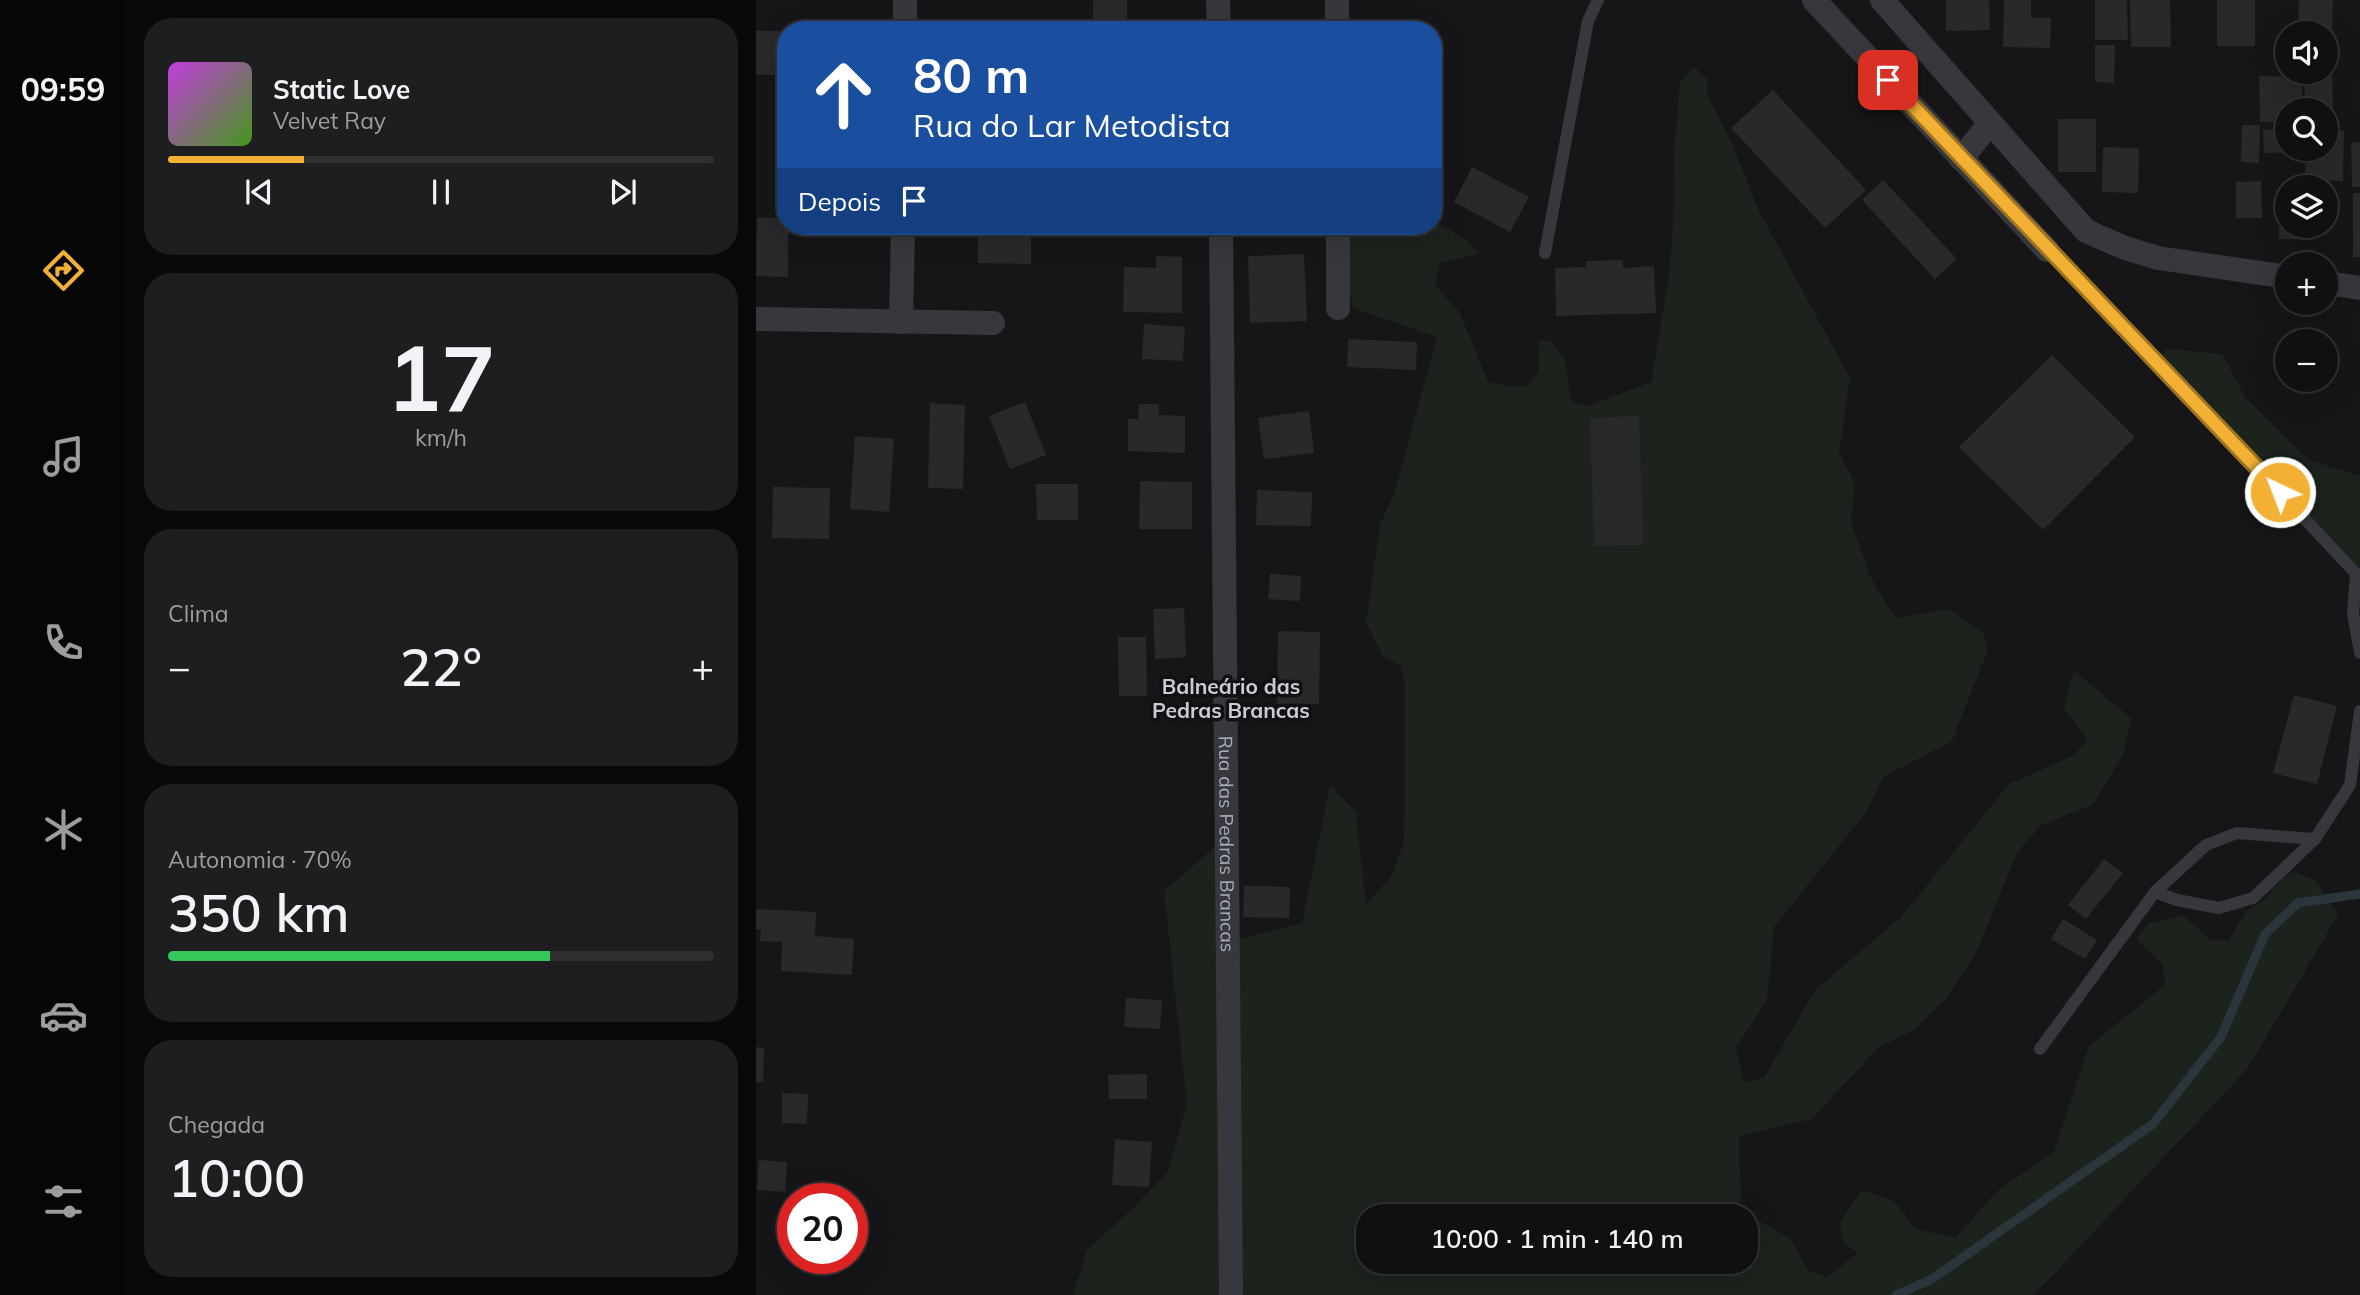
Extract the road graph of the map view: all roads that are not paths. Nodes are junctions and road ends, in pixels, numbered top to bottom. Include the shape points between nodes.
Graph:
1 (905, 0) edge
2 (1218, 0) edge
3 (1337, 0) edge
4 (1598, 0) edge
5 (1814, 0) edge
6 (1882, 0) edge
7 (905, 21) edge
8 (1219, 21) edge
9 (1338, 21) edge
10 (1990, 123) junction
11 (1961, 159) junction
12 (902, 235) edge
13 (1221, 235) edge
14 (1338, 235) edge
15 (2048, 250) joint
16 (1545, 253) dead end
17 (2275, 275) edge
18 (2338, 285) edge
19 (2360, 288) edge
20 (1338, 308) dead end
21 (756, 320) edge
22 (901, 322) junction
23 (993, 323) dead end
24 (2358, 576) edge
25 (2360, 653) edge
26 (2360, 711) edge
27 (2315, 839) junction
28 (2155, 892) junction
29 (2040, 1049) dead end
30 (1231, 1295) edge

1 - 7 street
2 - 8 street
3 - 9 street
4 - 16 lane via 1588,21
5 - 11 street
6 - 10 street
10 - 11 street
10 - 17 street via 2086,231 2158,258
11 - 15 street
12 - 22 street
13 - 30 street, Rua das Pedras Brancas
14 - 20 street
15 - 24 lane
18 - 19 street
21 - 22 street
22 - 23 street
24 - 25 lane via 2353,614
26 - 27 lane via 2350,785
27 - 28 lane via 2236,834 2206,845
27 - 28 lane via 2253,898 2219,908
28 - 29 lane

